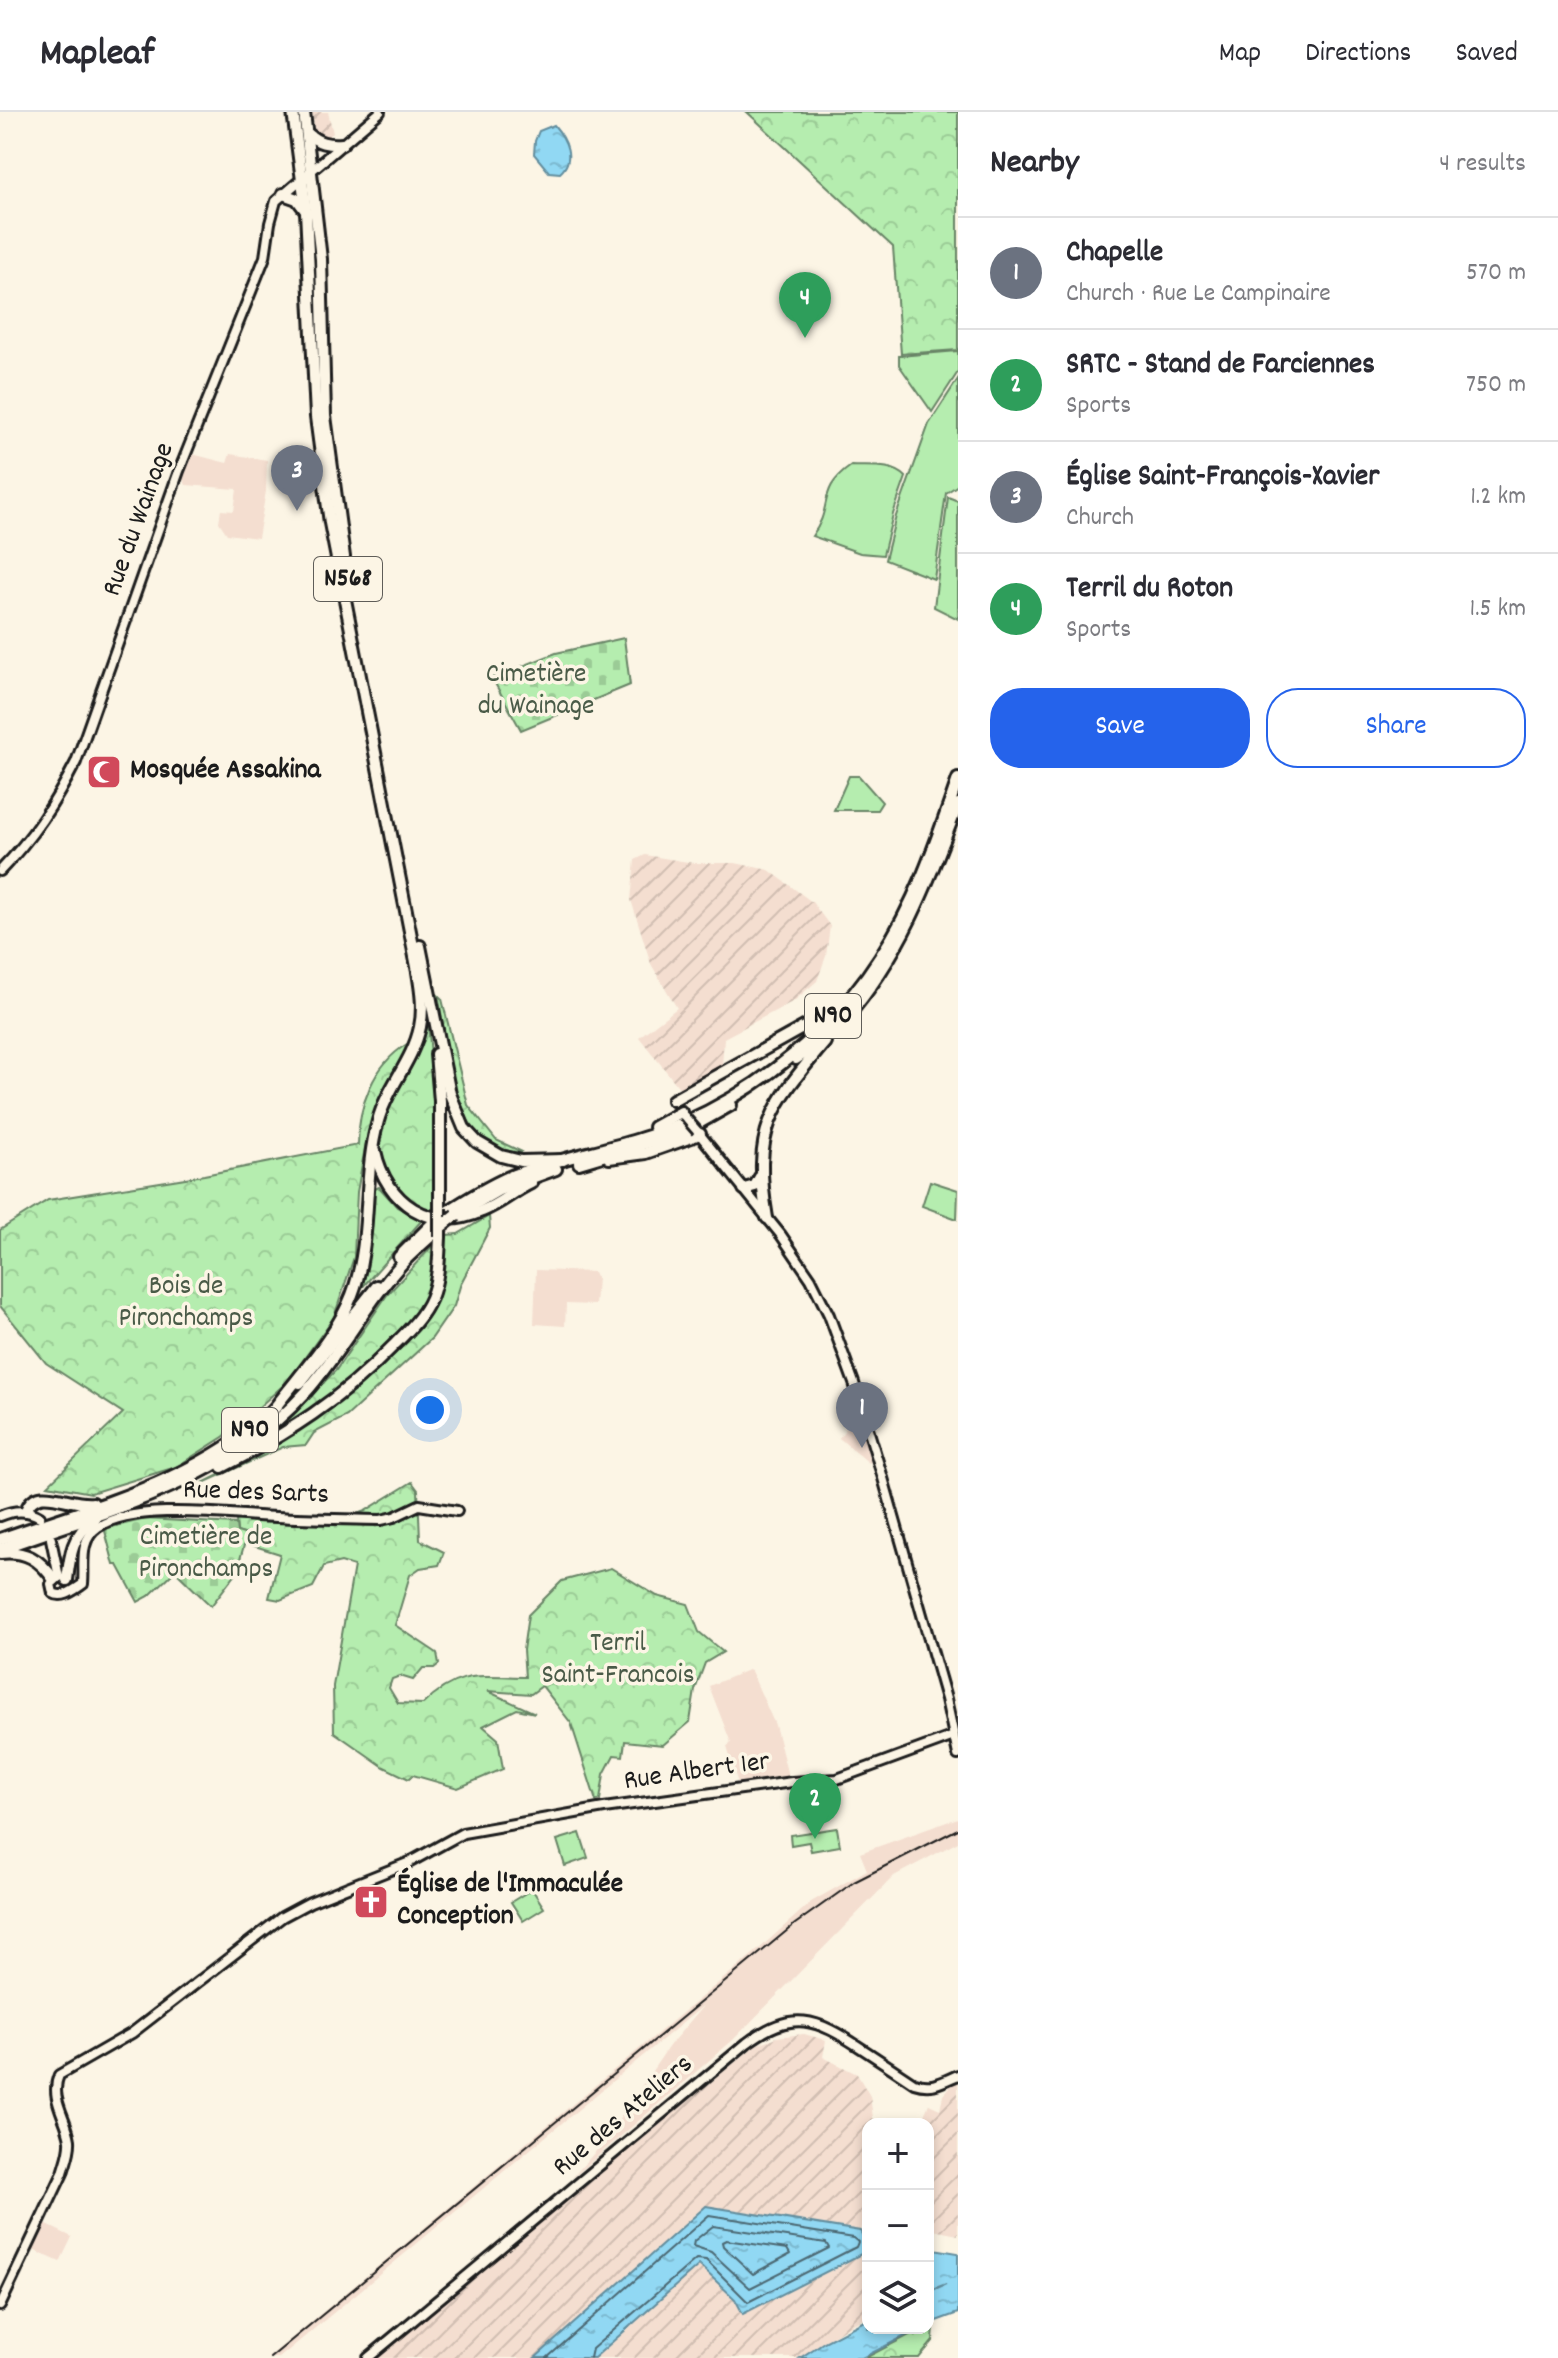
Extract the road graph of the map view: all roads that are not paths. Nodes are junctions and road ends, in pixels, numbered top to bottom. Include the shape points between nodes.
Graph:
1 (293, 112) edge
2 (304, 112) edge
3 (380, 112) edge
4 (307, 133) junction
5 (342, 144) junction
6 (307, 174) junction
7 (283, 194) junction
8 (306, 211) junction
9 (958, 780) edge
10 (958, 804) edge
11 (0, 871) edge
12 (868, 974) junction
13 (430, 1000) junction
14 (841, 1022) junction
15 (673, 1100) joint
16 (682, 1114) junction
17 (699, 1132) junction
18 (374, 1133) junction
19 (602, 1152) junction
20 (563, 1160) junction
21 (550, 1171) junction
22 (761, 1175) junction
23 (744, 1189) junction
24 (447, 1212) junction
25 (767, 1218) junction
26 (437, 1229) junction
27 (273, 1410) junction
28 (190, 1479) junction
29 (145, 1489) junction
30 (166, 1490) junction
31 (26, 1511) junction
32 (457, 1511) dead end
33 (0, 1516) edge
34 (40, 1517) dead end
35 (0, 1539) edge
36 (51, 1539) dead end
37 (0, 1551) edge
38 (63, 1582) junction
39 (954, 1736) junction
40 (958, 1755) edge
41 (958, 2075) edge
42 (0, 2306) edge
43 (368, 2358) edge

1 - 6 highway, N568
2 - 4 highway, N568
3 - 5 main road, Rue du Wainage
4 - 5 highway via 316,141
4 - 6 highway, N568
5 - 6 main road, Rue du Wainage
6 - 7 main road, Rue du Wainage
6 - 8 highway, N568
6 - 13 highway, N568 via 321,259 325,416 342,550
7 - 8 highway via 297,199
7 - 11 main road, Rue du Wainage via 276,201 265,257 179,471 76,762 54,806
8 - 18 highway, N568 via 321,467 422,1011 418,1036
9 - 12 highway, N90 via 929,862
10 - 14 highway, N90 via 903,937
12 - 15 highway via 822,1017
12 - 19 highway, N90 via 813,1037 753,1086 682,1124
13 - 20 highway via 452,1103 469,1135 511,1159
13 - 24 highway
14 - 19 highway, N90 via 757,1091 683,1132
14 - 22 highway via 775,1107 763,1141
15 - 16 main road
16 - 17 main road, bridge
16 - 19 highway via 628,1134
17 - 19 highway via 646,1153 619,1158
17 - 23 main road
18 - 21 highway via 388,1187 406,1205 430,1216 458,1218 482,1211
18 - 27 highway via 361,1259 352,1294 339,1322
19 - 20 highway, N90
19 - 21 highway, N90
20 - 24 highway, N90 via 505,1179
21 - 24 highway, N90
22 - 23 highway via 755,1186
22 - 25 highway
23 - 25 main road
24 - 26 highway, bridge
25 - 39 main road via 813,1283 854,1383
26 - 27 highway, N90 via 399,1257 311,1372
26 - 28 highway, N90 via 404,1261 306,1391 239,1450
26 - 28 highway via 438,1271 430,1301 374,1366 325,1408 278,1438
27 - 29 highway, N90 via 233,1444
28 - 30 highway, N90
29 - 31 highway via 90,1504 43,1495
29 - 35 highway, N90
30 - 37 highway, N90
30 - 38 highway via 86,1526 72,1547
31 - 33 main road
31 - 34 main road
32 - 38 main road, Rue des Sarts via 419,1505 381,1520 131,1515 93,1532 83,1552 83,1569
36 - 38 main road
37 - 38 highway via 30,1555
39 - 40 main road
39 - 42 main road, Rue Albert 1er via 837,1779 604,1808 463,1833 282,1917 146,2024 59,2075 56,2096 70,2150
41 - 43 main road, Rue des Ateliers via 932,2086 914,2083 828,2027 802,2020 777,2024 747,2043

